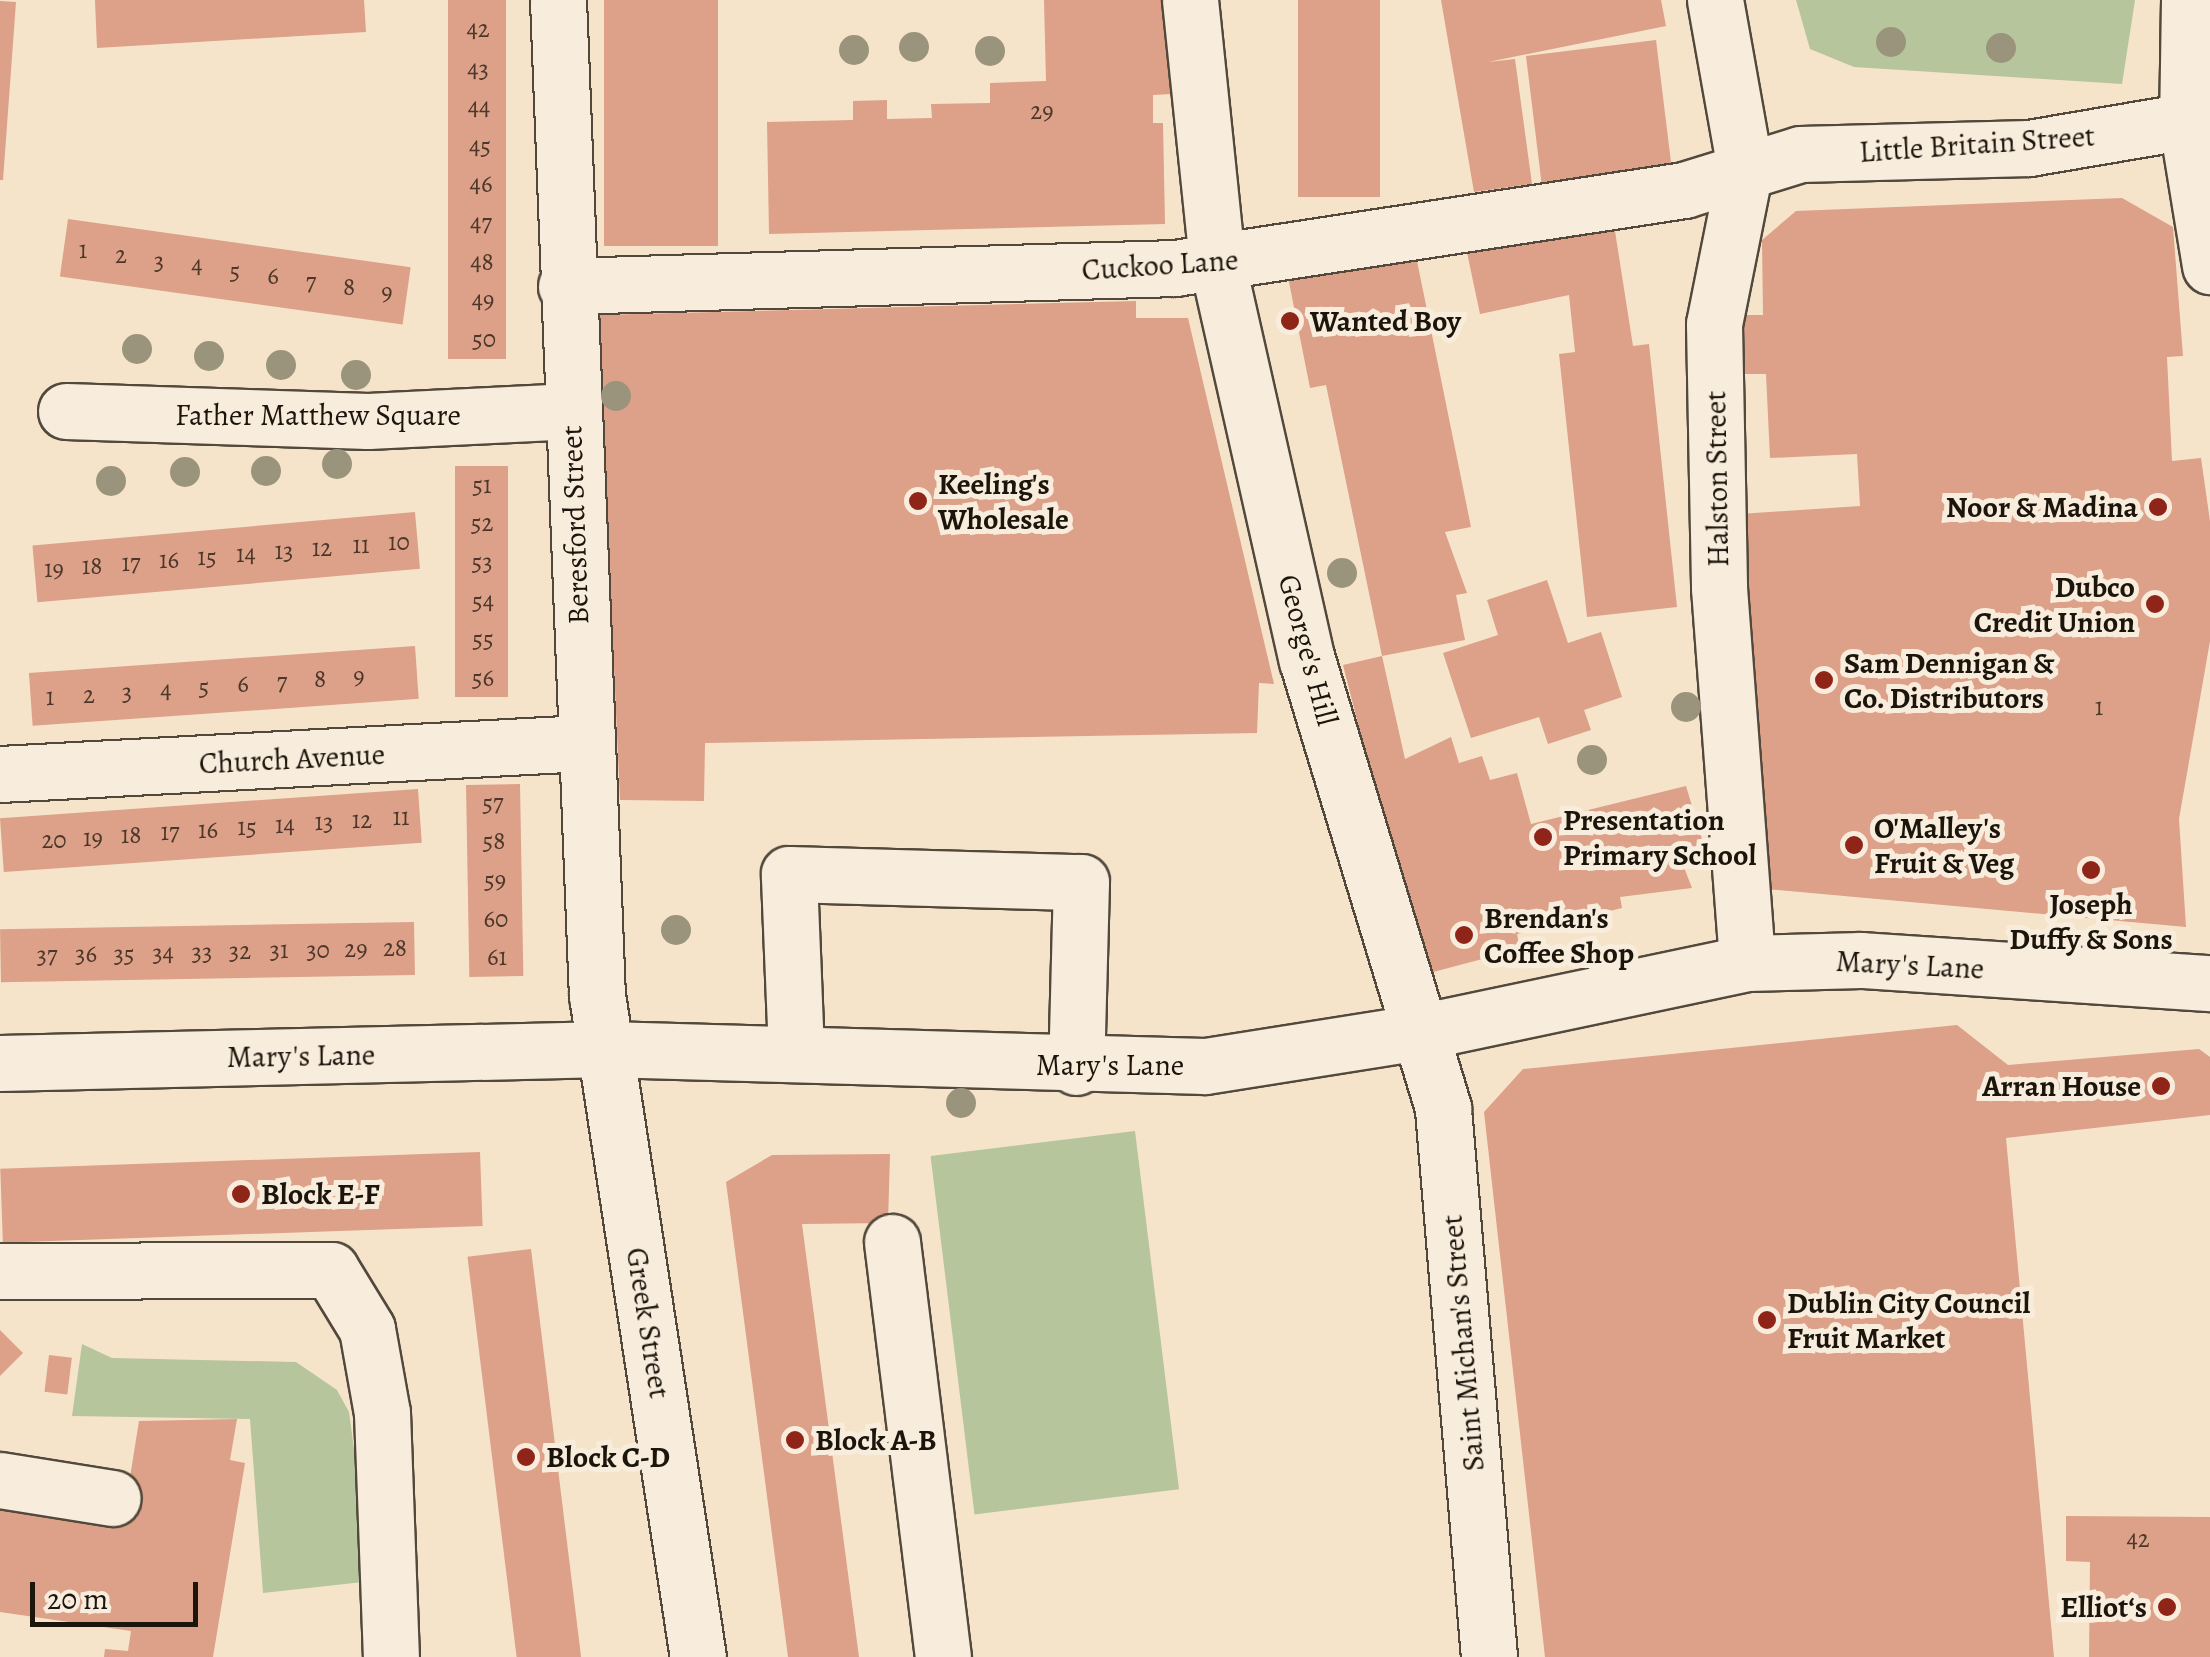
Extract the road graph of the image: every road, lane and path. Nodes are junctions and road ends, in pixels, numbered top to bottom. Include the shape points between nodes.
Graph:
1 (558, 0) edge
2 (1190, 0) edge
3 (1715, 0) edge
4 (2188, 0) edge
5 (2199, 121) edge
6 (1745, 169) junction
7 (1217, 262) junction
8 (2210, 266) edge
9 (566, 286) junction
10 (66, 411) dead end
11 (570, 412) junction
12 (584, 743) junction
13 (0, 774) edge
14 (1747, 962) junction
15 (2210, 983) edge
16 (1420, 1032) junction
17 (606, 1049) junction
18 (796, 1052) junction
19 (0, 1063) edge
20 (1076, 1067) junction
21 (892, 1242) dead end
22 (0, 1271) edge
23 (0, 1480) edge
24 (113, 1498) dead end
25 (390, 1657) edge
26 (698, 1657) edge
27 (943, 1657) edge
28 (1489, 1657) edge

1 - 9 street, Beresford Street
2 - 7 street, George's Hill
3 - 6 street, Halston Street
4 - 5 street
5 - 6 street, Little Britain Street via 2029,148 1800,154
5 - 8 street
6 - 7 street, Cuckoo Lane via 1684,190
6 - 14 street, Halston Street via 1714,324 1719,588
7 - 9 street, Cuckoo Lane
7 - 16 street, George's Hill via 1307,660
9 - 11 street, Beresford Street
10 - 11 street, Father Matthew Square via 368,421
11 - 12 street, Beresford Street
12 - 13 street, Church Avenue
12 - 17 street, Beresford Street
14 - 15 street, Mary's Lane via 1861,960
14 - 16 street, Mary's Lane
16 - 20 street, Mary's Lane via 1205,1066
16 - 28 street, Saint Michan's Street via 1443,1109
17 - 18 street, Mary's Lane
17 - 19 street, Mary's Lane
17 - 26 street, Greek Street
18 - 20 street, Mary's Lane
18 - 20 street via 789,874 1081,882
21 - 27 street
22 - 25 street via 331,1270 366,1330 382,1413
23 - 24 street

